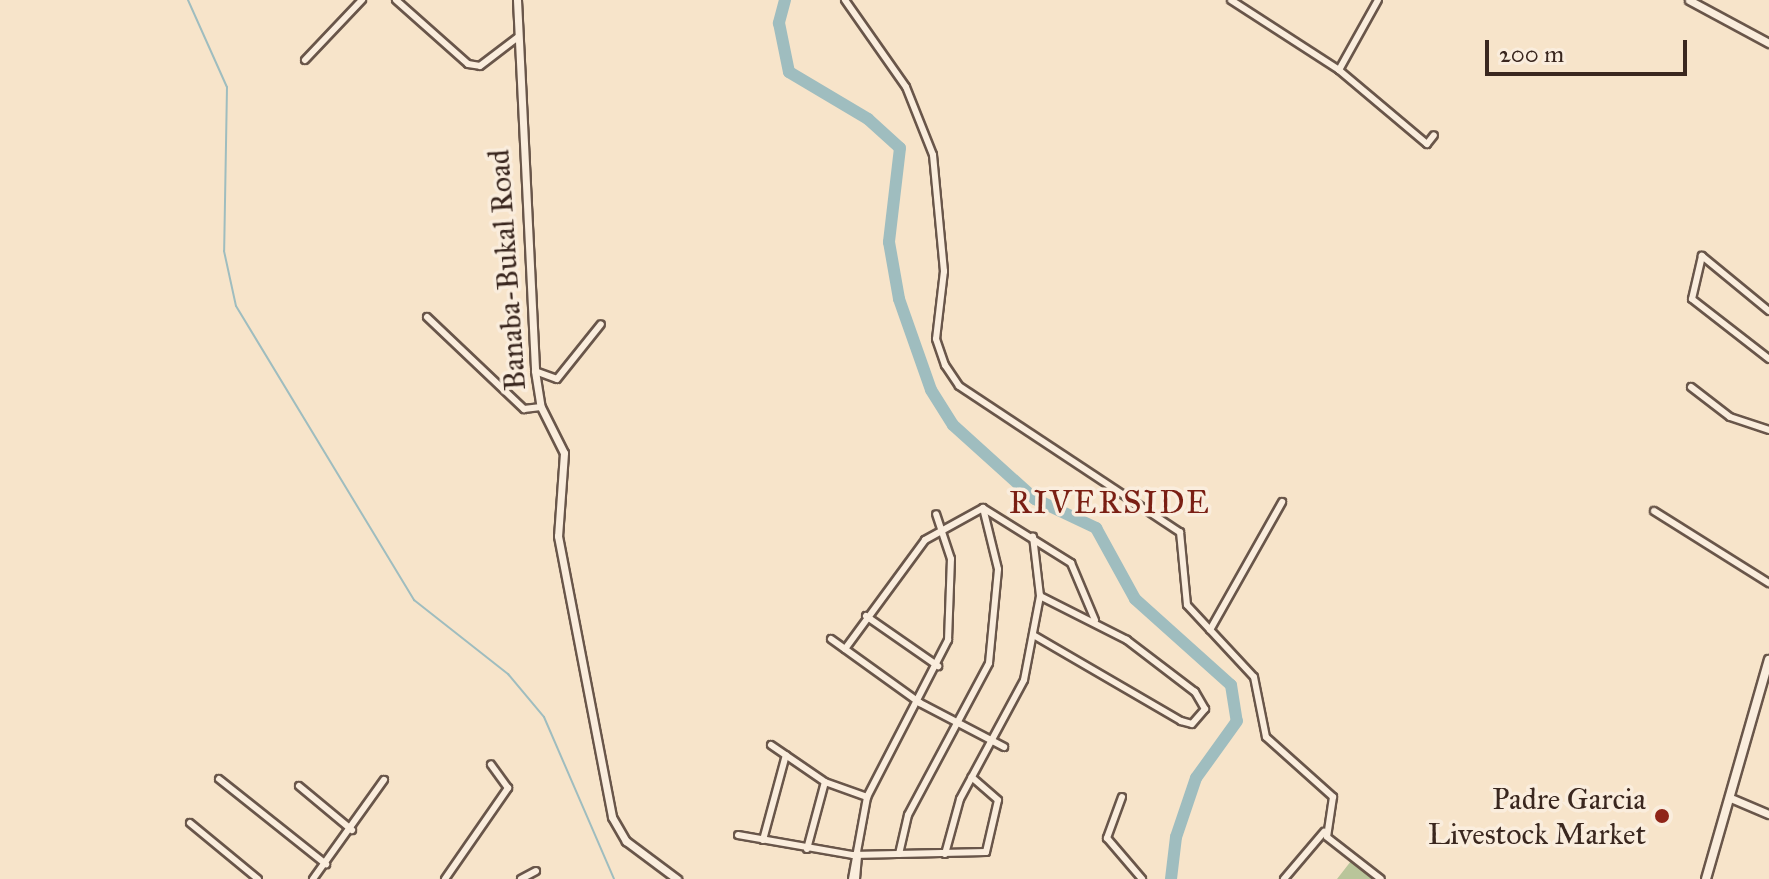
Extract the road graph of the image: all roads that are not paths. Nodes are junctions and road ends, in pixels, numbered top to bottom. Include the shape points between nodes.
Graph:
1 (362, 0) edge
2 (396, 0) edge
3 (517, 0) edge
4 (845, 0) edge
5 (1231, 0) edge
6 (1378, 0) edge
7 (1689, 0) edge
8 (518, 37) junction
9 (1769, 43) edge
10 (305, 60) dead end
11 (1339, 70) junction
12 (1434, 135) dead end
13 (1769, 311) edge
14 (427, 317) dead end
15 (601, 324) dead end
16 (1769, 359) edge
17 (535, 371) junction
18 (1691, 387) dead end
19 (541, 407) junction
20 (1769, 430) edge
21 (1282, 502) dead end
22 (983, 508) junction
23 (1654, 511) dead end
24 (936, 514) dead end
25 (942, 527) junction
26 (1033, 536) junction
27 (1769, 583) edge
28 (1040, 596) junction
29 (866, 616) junction
30 (1096, 621) junction
31 (1210, 630) junction
32 (1035, 636) junction
33 (831, 639) dead end
34 (845, 649) junction
35 (1769, 660) edge
36 (938, 666) junction
37 (920, 703) junction
38 (958, 726) junction
39 (991, 743) junction
40 (771, 745) dead end
41 (1004, 747) dead end
42 (786, 755) junction
43 (491, 765) dead end
44 (972, 777) junction
45 (219, 779) dead end
46 (384, 780) dead end
47 (825, 782) junction
48 (299, 786) dead end
49 (867, 797) junction
50 (1122, 797) dead end
51 (1733, 799) junction
52 (1769, 814) edge
53 (190, 823) dead end
54 (352, 830) junction
55 (1324, 832) junction
56 (738, 835) dead end
57 (763, 840) junction
58 (807, 849) junction
59 (899, 854) junction
60 (945, 854) junction
61 (856, 855) junction
62 (326, 864) junction
63 (536, 871) dead end
64 (258, 879) edge
65 (313, 879) edge
66 (445, 879) edge
67 (521, 879) edge
68 (677, 879) edge
69 (856, 879) edge
70 (1142, 879) edge
71 (1284, 879) edge
72 (1381, 879) edge
73 (1706, 879) edge

1 - 10 street
2 - 8 street via 468,64 480,66
3 - 8 street, Banaba-Bukal Road
4 - 31 street via 906,87 933,155 944,271 936,339 945,365 959,386 1180,532 1185,598
5 - 11 street
6 - 11 street
7 - 9 street
8 - 17 street, Banaba-Bukal Road
11 - 12 street via 1427,144
13 - 16 street via 1702,256 1692,299
14 - 19 street via 524,409
15 - 17 street via 557,379
17 - 19 street, Banaba-Bukal Road
18 - 20 street via 1730,417
19 - 68 street, Banaba-Bukal Road via 564,453 558,536 612,817 626,841
21 - 31 street
22 - 25 street
22 - 26 street
22 - 38 street via 998,569 995,634
23 - 27 street
24 - 25 street
25 - 29 street
25 - 36 street via 953,616
26 - 28 street
26 - 30 street via 1071,563
28 - 30 street
28 - 32 street
29 - 34 street
29 - 36 street
30 - 32 street via 1195,692 1205,703 1198,718 1181,721
31 - 55 street via 1254,677 1266,737 1333,797
32 - 39 street via 1024,680
33 - 34 street
34 - 37 street
35 - 51 main road
36 - 37 street
37 - 38 street
37 - 49 street
38 - 39 street
38 - 59 street via 908,815
39 - 41 street
39 - 44 street
40 - 42 street
42 - 47 street
42 - 57 street
43 - 66 street via 508,788
44 - 60 street via 950,821
44 - 60 street via 998,800 986,852
45 - 62 street
46 - 54 street
47 - 49 street
47 - 58 street
48 - 54 street
49 - 61 street
50 - 70 street via 1107,838
51 - 52 street
51 - 73 main road
53 - 64 street
54 - 62 street
55 - 71 street
55 - 72 street
56 - 57 street
57 - 58 street
58 - 61 street
59 - 60 street
59 - 61 street
61 - 69 street
62 - 65 street
63 - 67 street

